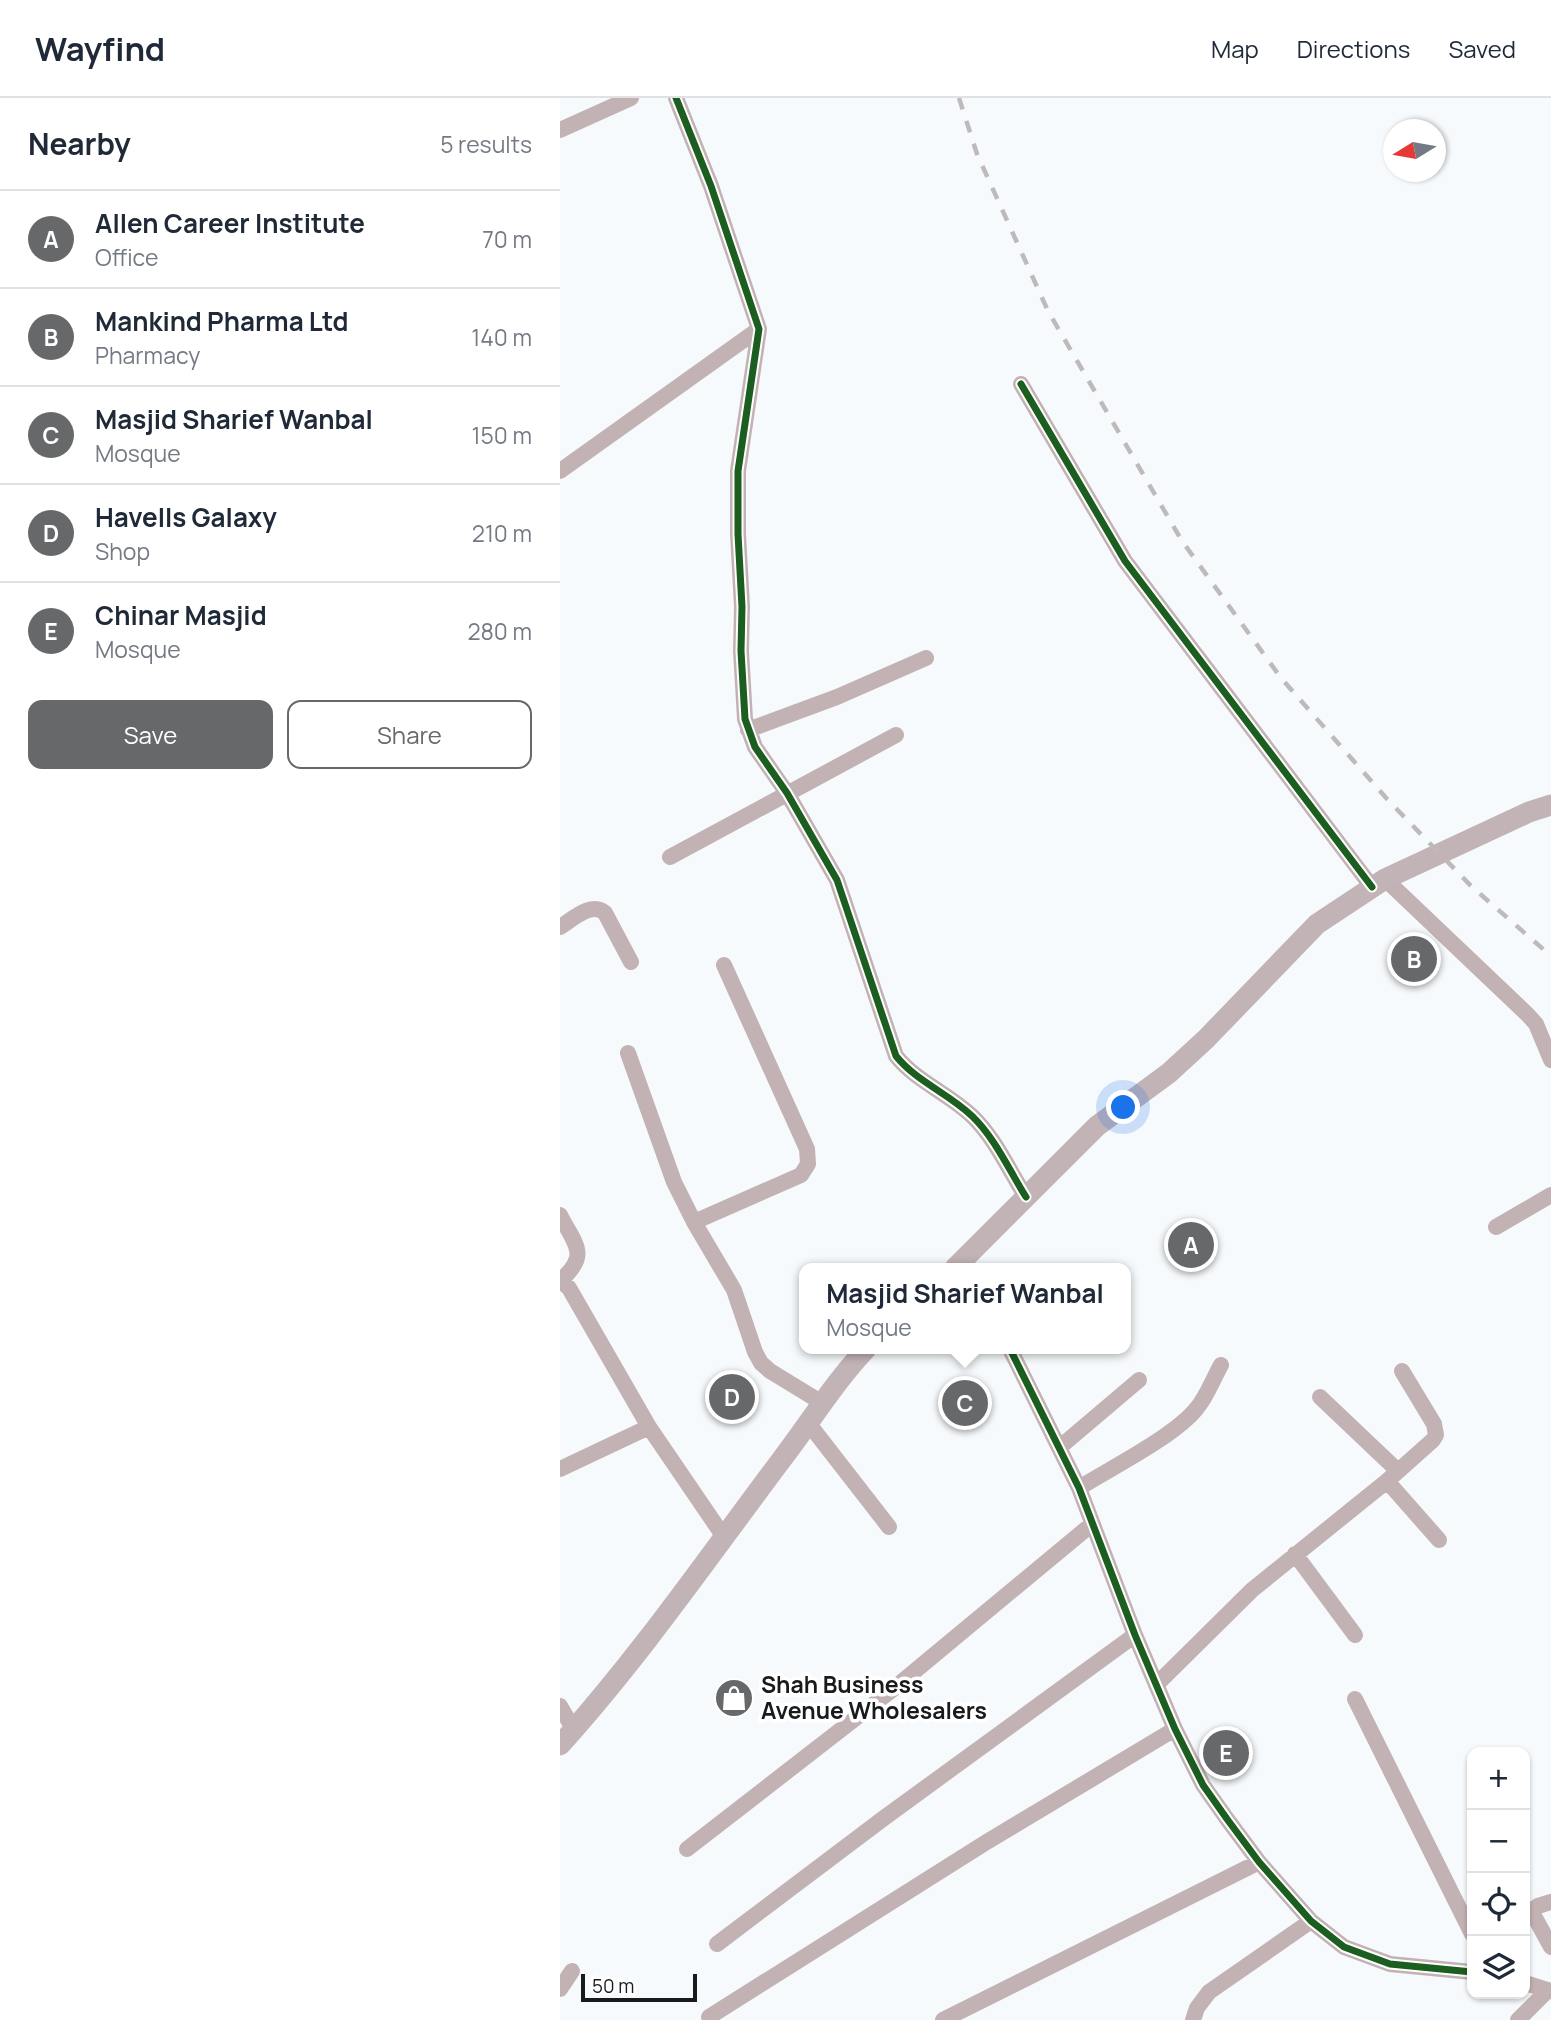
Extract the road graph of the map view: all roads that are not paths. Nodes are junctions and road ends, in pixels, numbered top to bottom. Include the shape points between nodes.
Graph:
1 (631, 98) edge
2 (676, 98) edge
3 (560, 130) edge
4 (758, 329) junction
5 (1021, 384) dead end
6 (560, 471) edge
7 (926, 658) dead end
8 (748, 730) junction
9 (896, 735) dead end
10 (787, 793) junction
11 (1551, 805) edge
12 (670, 857) dead end
13 (1378, 883) junction
14 (560, 927) edge
15 (631, 962) dead end
16 (723, 964) dead end
17 (628, 1053) dead end
18 (1551, 1060) edge
19 (1551, 1195) edge
20 (1026, 1196) junction
21 (560, 1215) edge
22 (694, 1222) junction
23 (1496, 1227) dead end
24 (965, 1263) edge
25 (560, 1280) edge
26 (862, 1354) edge
27 (1013, 1354) edge
28 (1221, 1365) dead end
29 (1402, 1371) dead end
30 (1139, 1380) dead end
31 (1320, 1397) dead end
32 (824, 1404) junction
33 (809, 1424) junction
34 (649, 1427) junction
35 (1060, 1447) junction
36 (560, 1469) edge
37 (1393, 1476) junction
38 (1079, 1488) junction
39 (1092, 1524) junction
40 (888, 1527) dead end
41 (724, 1537) junction
42 (1439, 1540) dead end
43 (1295, 1554) junction
44 (1135, 1635) junction
45 (1355, 1635) dead end
46 (1156, 1685) junction
47 (1355, 1699) dead end
48 (560, 1706) edge
49 (1175, 1729) junction
50 (567, 1738) edge
51 (687, 1849) dead end
52 (1259, 1862) junction
53 (1551, 1902) edge
54 (1311, 1921) junction
55 (1467, 1924) edge
56 (717, 1944) dead end
57 (1551, 1947) edge
58 (1467, 1971) edge
59 (572, 1972) dead end
60 (1530, 1985) edge
61 (560, 1989) edge
62 (1550, 1991) edge
63 (709, 2017) dead end
64 (943, 2020) edge
65 (1193, 2020) edge
66 (1518, 2020) edge

1 - 3 street
2 - 4 street via 711,186
4 - 6 street
4 - 8 street via 738,471 741,651
5 - 13 street via 1125,561
7 - 8 street
8 - 10 street
9 - 10 street
10 - 12 street
10 - 20 street via 837,880 897,1056 912,1074 983,1128
11 - 13 main road via 1529,811
13 - 18 street via 1528,1015
13 - 20 main road via 1317,924 1206,1039 1097,1126
14 - 15 street via 589,910 601,909
16 - 22 street via 809,1156 801,1175
17 - 22 street via 674,1182
19 - 23 street
20 - 24 main road
21 - 25 street via 578,1256 574,1269
22 - 32 street via 734,1290 761,1363
25 - 34 street via 569,1288
26 - 32 main road
27 - 35 street
28 - 38 street via 1191,1415
29 - 37 street via 1436,1429 1433,1440
30 - 35 street
31 - 37 street
32 - 33 main road
33 - 40 street
33 - 41 main road
34 - 36 street
34 - 41 street
35 - 38 street
37 - 42 street
37 - 43 street
38 - 39 street
39 - 44 street
39 - 51 street via 892,1690
41 - 50 main road via 649,1641
43 - 45 street
43 - 46 street
44 - 46 street
44 - 56 street
46 - 49 street
47 - 55 street
48 - 50 street
49 - 52 street via 1203,1785
49 - 63 street
52 - 54 street
52 - 64 street
53 - 57 street via 1534,1909 1534,1916
54 - 58 street via 1344,1947 1379,1961
54 - 65 street via 1209,1992
59 - 61 street
60 - 62 street
62 - 66 street

